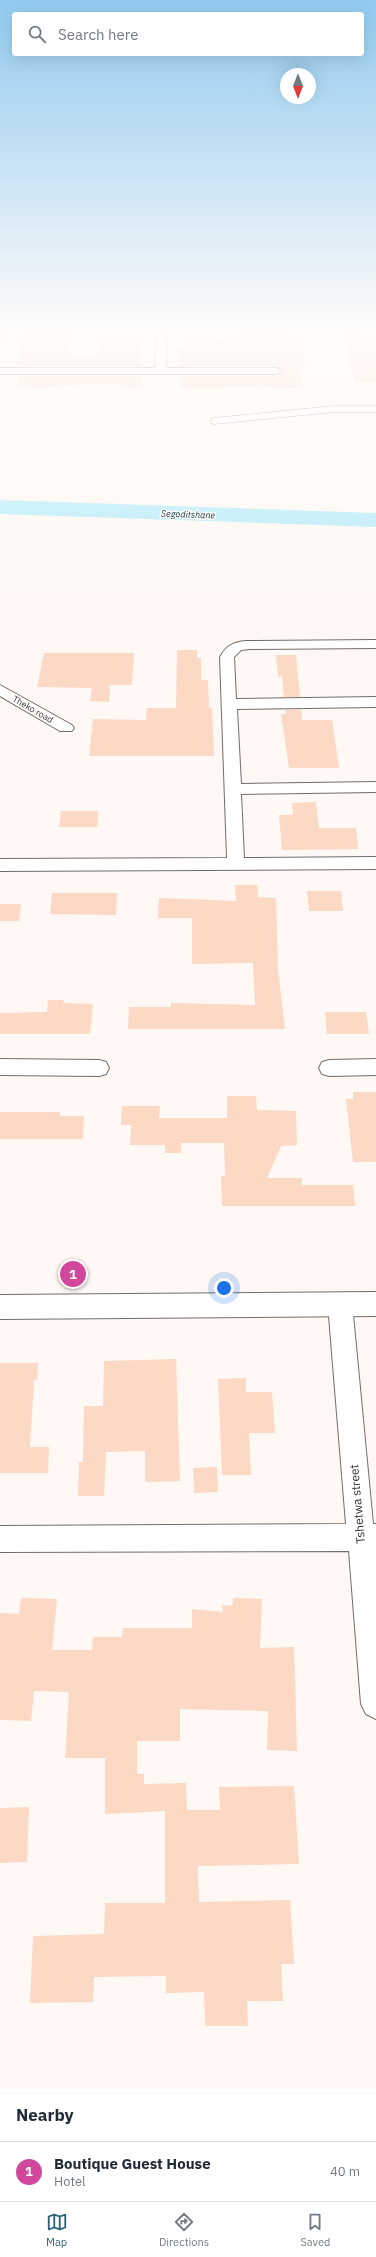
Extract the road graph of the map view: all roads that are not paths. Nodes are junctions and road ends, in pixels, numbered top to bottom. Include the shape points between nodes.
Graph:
1 (376, 644) edge
2 (0, 690) edge
3 (376, 702) edge
4 (230, 704) junction
5 (66, 728) dead end
6 (376, 787) edge
7 (233, 788) junction
8 (376, 864) edge
9 (0, 865) edge
10 (236, 865) junction
11 (0, 1067) edge
12 (376, 1067) edge
13 (99, 1068) dead end
14 (329, 1068) dead end
15 (340, 1304) junction
16 (376, 1304) edge
17 (0, 1307) edge
18 (368, 1537) edge
19 (0, 1539) edge
20 (376, 1704) edge

1 - 4 street via 236,647 230,650 227,657
2 - 5 street, Theko road
3 - 4 street
4 - 7 street
6 - 7 street
7 - 10 street
8 - 10 street
9 - 10 street
11 - 13 street
12 - 14 street
15 - 16 street
15 - 17 street
15 - 18 street, Tshetwa street
18 - 19 street
18 - 20 street, Tshetwa street

